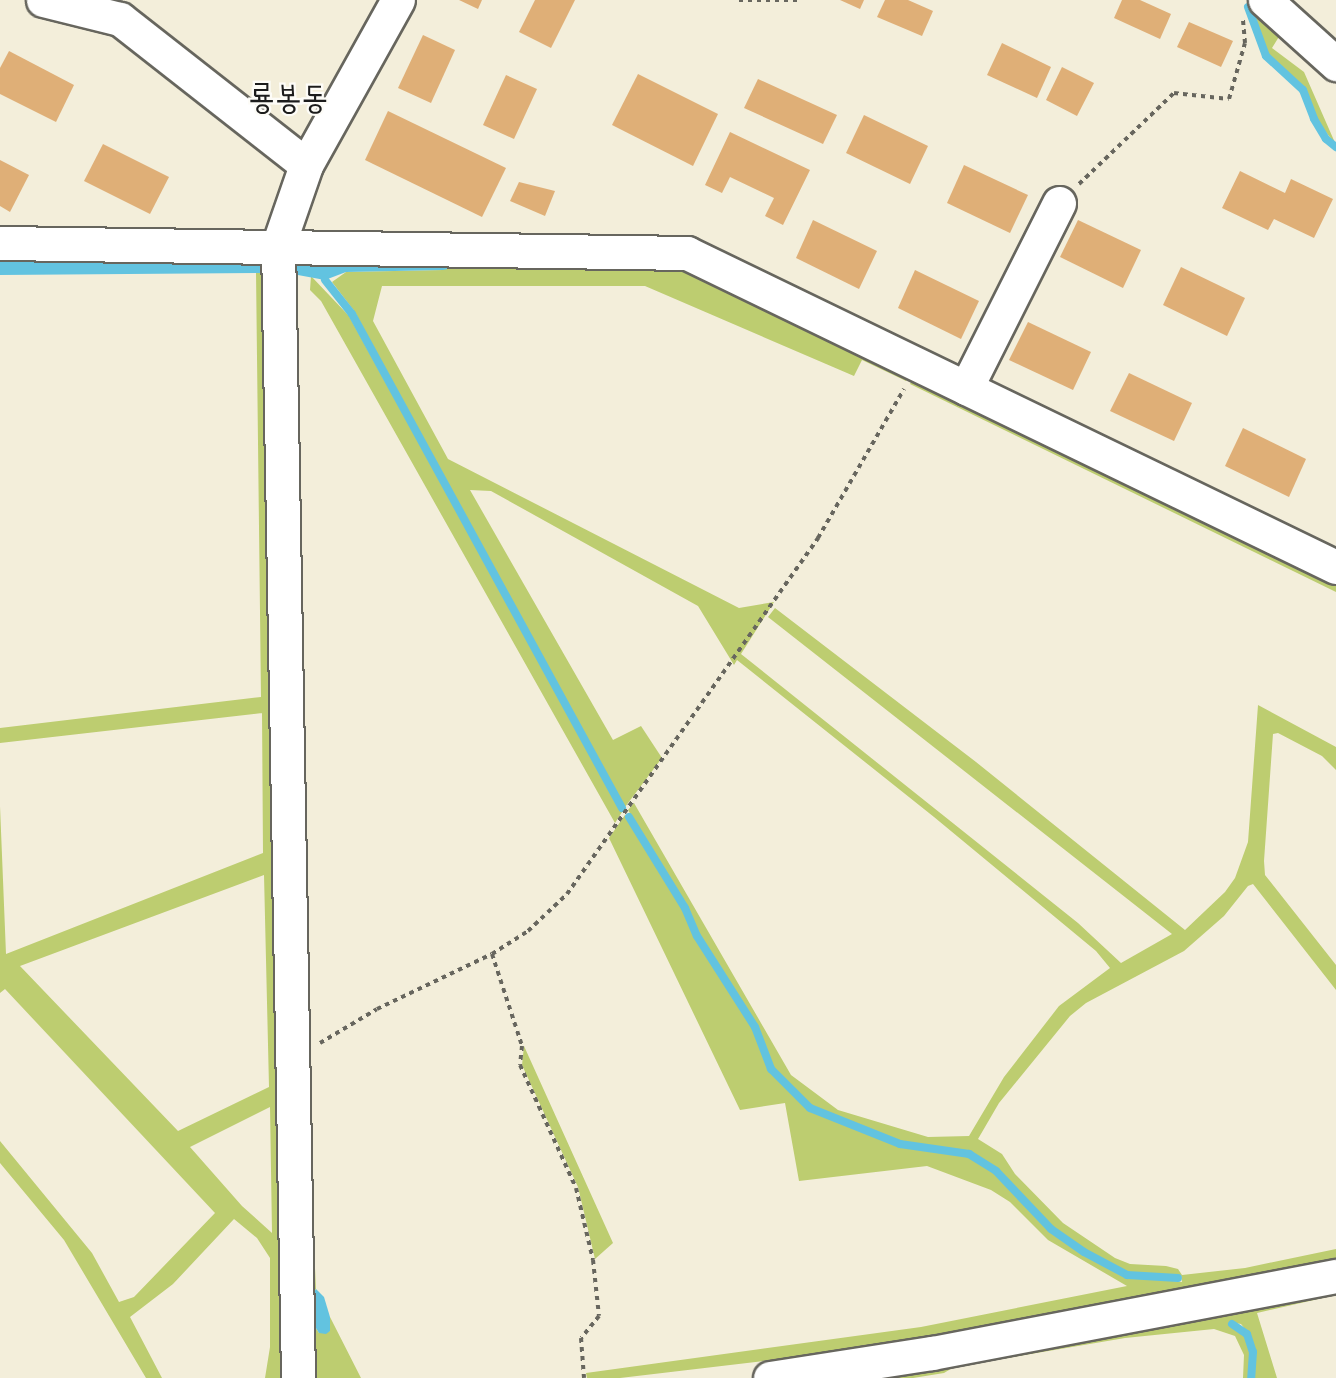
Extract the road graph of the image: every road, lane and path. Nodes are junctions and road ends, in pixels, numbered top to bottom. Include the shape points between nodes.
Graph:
1 (43, 0) edge
2 (398, 0) edge
3 (739, 0) edge
4 (800, 0) edge
5 (1254, 1) edge
6 (1336, 64) edge
7 (306, 165) junction
8 (1059, 203) joint
9 (0, 243) edge
10 (278, 246) junction
11 (917, 364) junction
12 (966, 388) junction
13 (1336, 567) edge
14 (492, 954) junction
15 (292, 1059) junction
16 (1336, 1276) edge
17 (298, 1378) edge
18 (584, 1378) edge
19 (770, 1378) edge

1 - 7 street via 120,19
2 - 7 street
3 - 4 path
5 - 6 street
5 - 8 path via 1229,99 1174,93
7 - 10 street
8 - 12 street
9 - 10 street
10 - 11 street via 687,253
10 - 15 street
11 - 12 street
11 - 14 path via 818,538 579,878 547,915
12 - 13 street
14 - 15 path via 377,1009
14 - 18 path via 522,1046 520,1065 576,1188 593,1260 599,1316 581,1338
15 - 17 street
16 - 19 street via 932,1353

